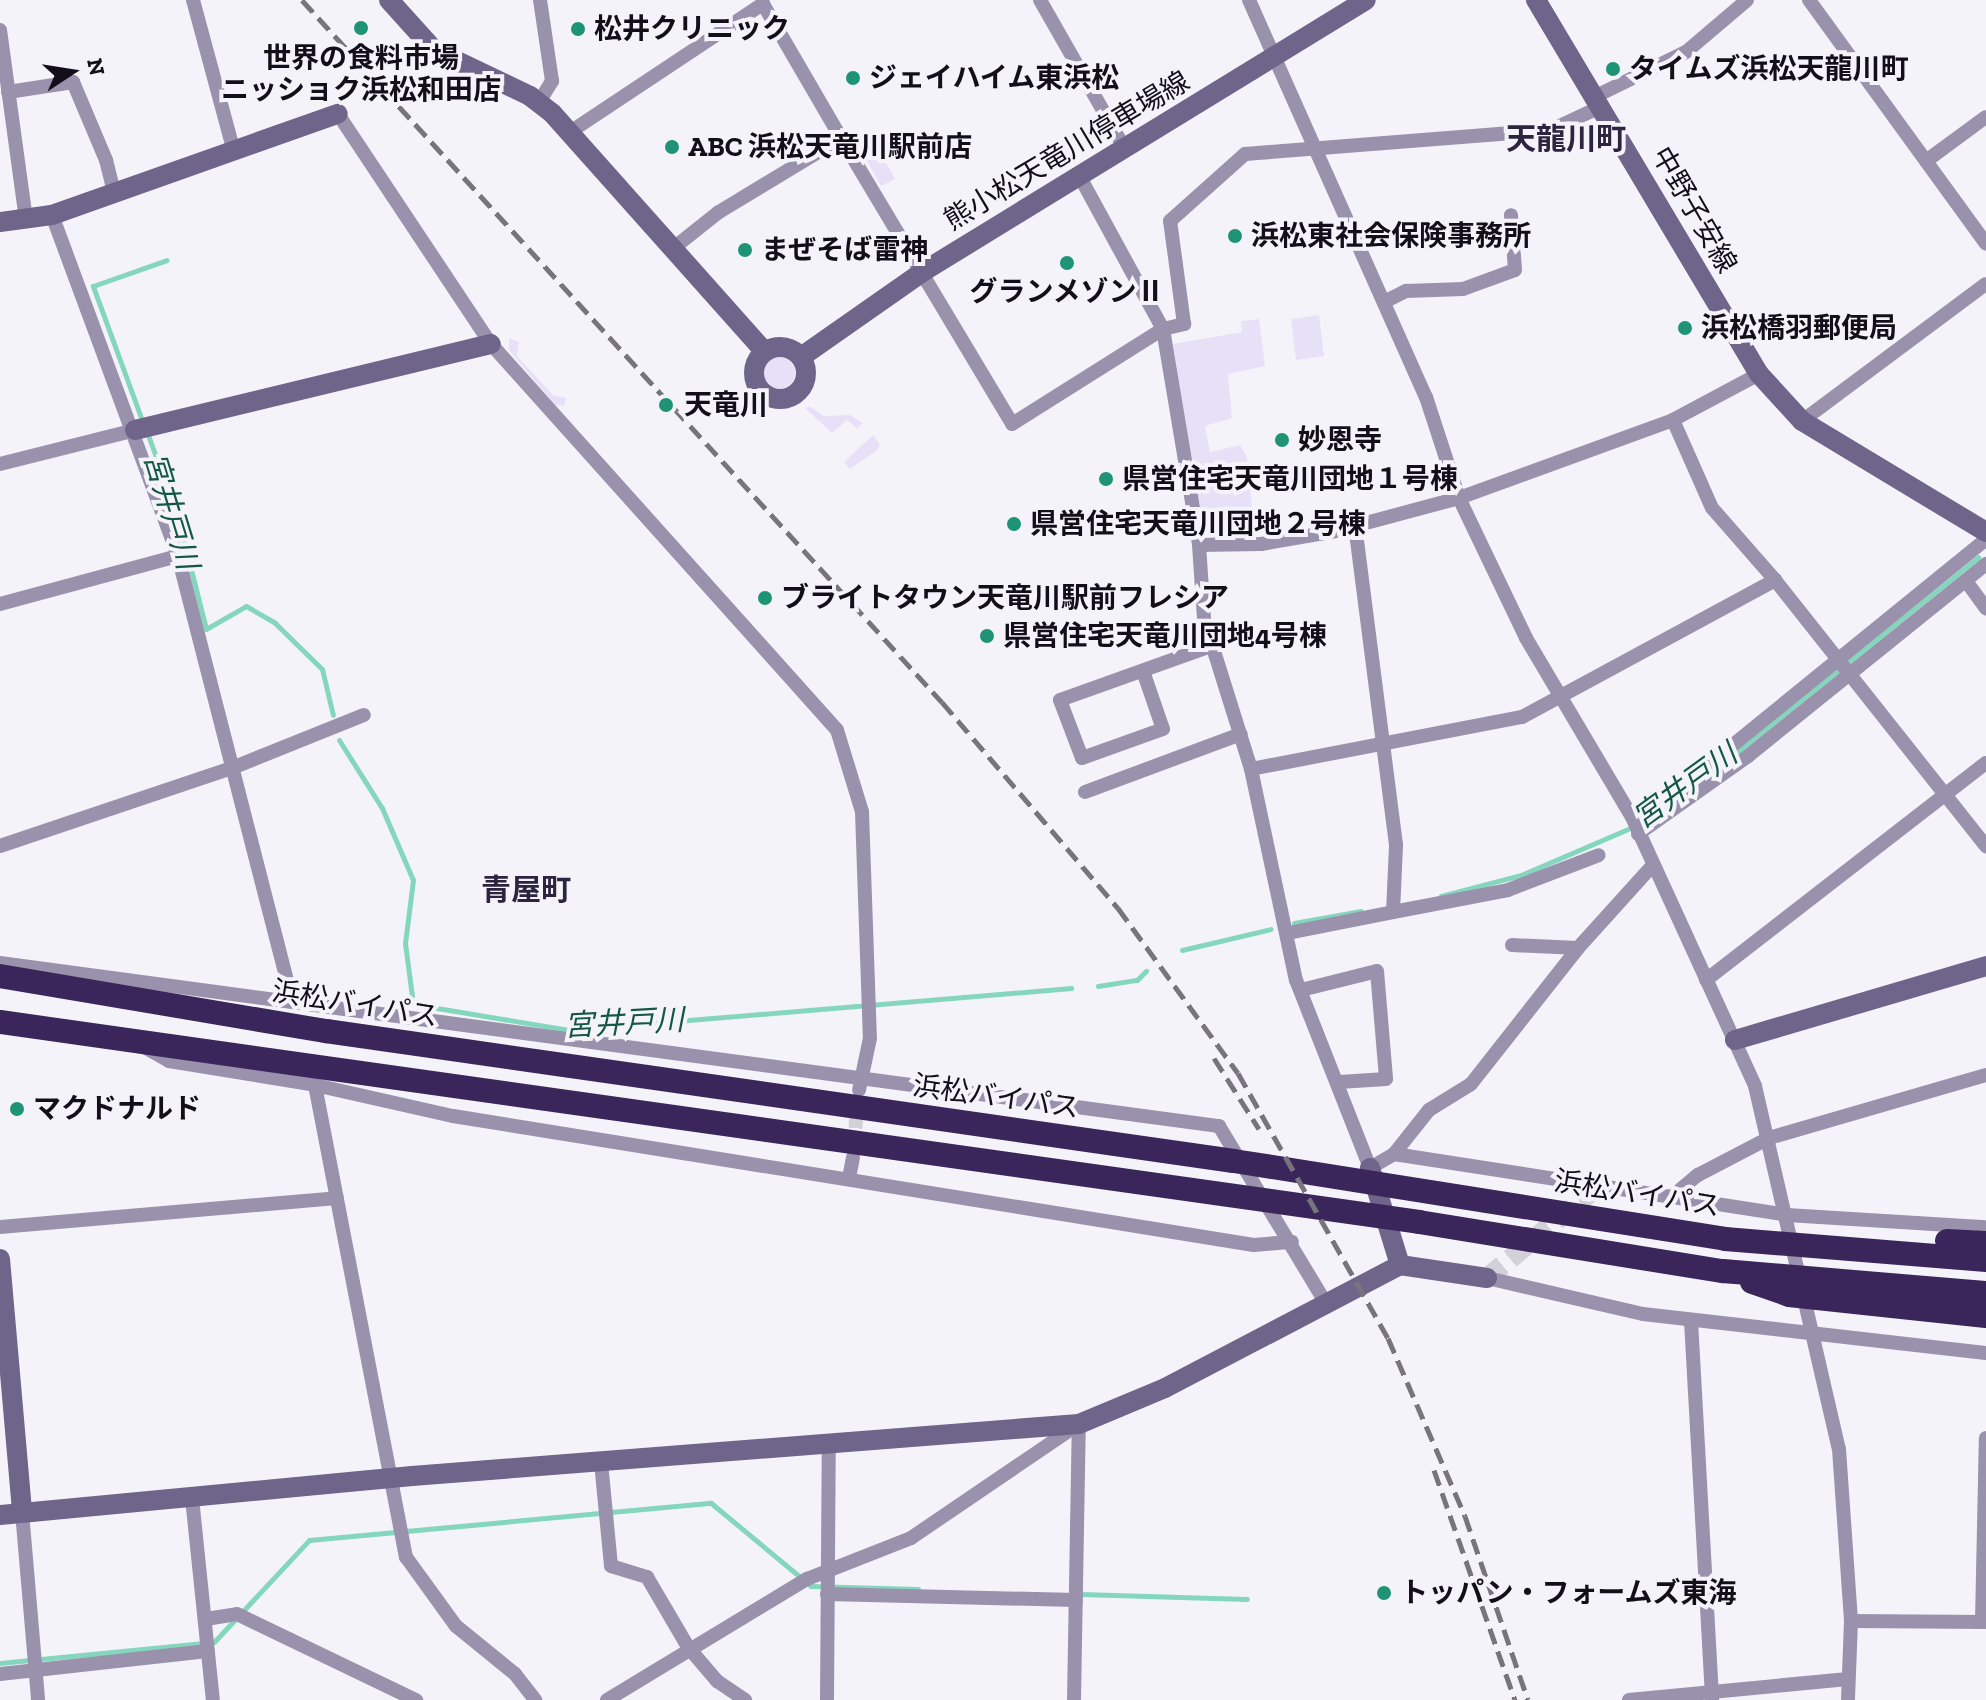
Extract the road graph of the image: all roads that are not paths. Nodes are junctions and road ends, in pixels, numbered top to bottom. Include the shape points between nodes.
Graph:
1 (193, 0) edge
2 (389, 0) edge
3 (540, 0) edge
4 (1040, 0) edge
5 (1249, 0) edge
6 (1366, 0) edge
7 (1536, 0) edge
8 (1747, 0) edge
9 (1809, 0) edge
10 (766, 2) edge
11 (0, 30) edge
12 (1276, 57) junction
13 (2, 68) edge
14 (8, 92) junction
15 (539, 102) junction
16 (1597, 102) junction
17 (338, 114) joint
18 (1986, 117) edge
19 (570, 132) junction
20 (841, 138) junction
21 (1125, 149) junction
22 (1316, 150) junction
23 (234, 152) junction
24 (1926, 161) junction
25 (1080, 177) junction
26 (114, 193) junction
27 (52, 215) junction
28 (1511, 215) dead end
29 (26, 219) junction
30 (0, 222) edge
31 (1986, 244) edge
32 (671, 250) junction
33 (924, 271) junction
34 (1986, 284) edge
35 (1384, 302) junction
36 (1163, 329) junction
37 (491, 344) junction
38 (764, 351) junction
39 (801, 357) junction
40 (1759, 374) junction
41 (1673, 420) junction
42 (1802, 421) junction
43 (141, 429) junction
44 (0, 464) edge
45 (1459, 498) junction
46 (1355, 525) junction
47 (1986, 532) edge
48 (1986, 539) edge
49 (1199, 545) junction
50 (178, 556) junction
51 (1986, 564) edge
52 (1775, 580) junction
53 (1966, 581) junction
54 (0, 604) edge
55 (1986, 609) edge
56 (1211, 646) junction
57 (1837, 659) junction
58 (1143, 671) junction
59 (1849, 674) junction
60 (1564, 697) junction
61 (364, 715) dead end
62 (1241, 734) junction
63 (1383, 744) junction
64 (1986, 763) edge
65 (232, 768) junction
66 (1251, 769) junction
67 (1085, 792) dead end
68 (1948, 794) junction
69 (1632, 817) junction
70 (1638, 833) junction
71 (0, 846) edge
72 (1986, 846) edge
73 (1599, 855) dead end
74 (1653, 865) junction
75 (1393, 907) junction
76 (1288, 933) junction
77 (1512, 945) dead end
78 (1578, 948) junction
79 (0, 963) edge
80 (1986, 966) edge
81 (0, 976) edge
82 (1706, 980) junction
83 (1301, 990) junction
84 (292, 1001) junction
85 (0, 1022) edge
86 (1735, 1040) junction
87 (140, 1045) junction
88 (1986, 1075) edge
89 (1339, 1082) junction
90 (860, 1084) junction
91 (315, 1085) junction
92 (1769, 1138) junction
93 (1394, 1154) junction
94 (853, 1157) tunnel mouth
95 (1370, 1168) junction
96 (849, 1178) junction
97 (337, 1198) junction
98 (1669, 1199) junction
99 (0, 1227) edge
100 (1986, 1227) edge
101 (1779, 1231) junction
102 (1292, 1242) junction
103 (1825, 1242) junction
104 (1986, 1243) edge
105 (0, 1259) edge
106 (1986, 1260) edge
107 (1400, 1265) junction
108 (1487, 1278) joint
109 (1833, 1289) junction
110 (1986, 1293) edge
111 (1325, 1302) junction
112 (1986, 1316) edge
113 (1691, 1321) junction
114 (1816, 1335) junction
115 (1986, 1353) edge
116 (1079, 1424) junction
117 (1986, 1438) edge
118 (829, 1442) junction
119 (601, 1462) junction
120 (391, 1478) junction
121 (192, 1498) junction
122 (22, 1512) junction
123 (0, 1515) edge
124 (827, 1575) junction
125 (827, 1594) junction
126 (1076, 1595) junction
127 (1851, 1621) junction
128 (1984, 1622) edge
129 (206, 1626) junction
130 (688, 1647) junction
131 (208, 1650) junction
132 (34, 1663) junction
133 (0, 1674) edge
134 (1848, 1679) junction
135 (1713, 1695) edge
136 (38, 1700) edge
137 (213, 1700) edge
138 (416, 1700) edge
139 (535, 1700) edge
140 (607, 1700) edge
141 (745, 1700) edge
142 (827, 1700) edge
143 (1074, 1700) edge
144 (1629, 1700) edge
145 (1848, 1700) edge

1 - 23 street
2 - 15 street via 434,50
3 - 15 street via 552,81
4 - 21 street
5 - 12 street
6 - 12 street, 熊小松天竜川停車場線
7 - 16 street, 中野子安線
8 - 16 street via 1686,52 1653,64
9 - 24 street
10 - 19 street
10 - 20 street
11 - 13 street
12 - 21 street, 熊小松天竜川停車場線
12 - 22 street
13 - 14 street
14 - 26 street via 73,82
14 - 29 street
15 - 19 street
16 - 22 street via 1551,130
16 - 40 street, 中野子安線
17 - 23 street
17 - 37 street
18 - 24 street
19 - 32 street
20 - 32 street via 719,212
20 - 33 street
21 - 25 street, 熊小松天竜川停車場線
22 - 35 street
22 - 36 street via 1245,154 1170,221 1184,324
23 - 26 street
24 - 31 street
25 - 33 street, 熊小松天竜川停車場線
25 - 36 street
26 - 27 street
27 - 29 street
27 - 43 street
28 - 35 street via 1515,270 1463,289 1406,291
29 - 30 street
32 - 38 street
33 - 36 street via 1012,424
33 - 39 street, 熊小松天竜川停車場線
34 - 42 street
35 - 45 street via 1426,397
36 - 49 street
37 - 43 street
37 - 90 street via 837,730 862,812 869,1010
38 - 39 street via 780,346
38 - 39 street via 754,365 754,381 771,398 788,398 801,389 806,373
40 - 41 street
40 - 42 street, 中野子安線
41 - 45 street
41 - 52 street via 1712,508
42 - 47 street, 中野子安線
43 - 44 street
43 - 50 street
45 - 46 street
45 - 60 street via 1526,638
46 - 49 street via 1261,544
46 - 63 street
48 - 57 street
49 - 56 street
50 - 54 street
50 - 65 street
51 - 53 street
52 - 57 street
52 - 60 street
53 - 55 street
53 - 59 street
56 - 58 street
56 - 62 street
57 - 59 street
57 - 69 street via 1696,775
58 - 58 street via 1060,700 1082,758 1163,729
59 - 68 street
59 - 70 street via 1693,799
60 - 63 street via 1498,725
60 - 69 street
61 - 65 street
62 - 66 street
62 - 67 street
63 - 66 street
63 - 75 street via 1396,845
64 - 68 street
65 - 71 street
65 - 84 street
66 - 76 street
68 - 72 street
68 - 82 street
69 - 70 street
70 - 74 street
73 - 75 street via 1508,890
74 - 78 street
74 - 82 street
75 - 76 street
76 - 83 street
77 - 78 street
78 - 93 street via 1471,1084 1429,1110
79 - 84 street
80 - 86 street
81 - 101 highway, 浜松バイパス via 326,1031 1396,1185 1725,1239
82 - 86 street
83 - 89 street
83 - 89 street via 1377,971 1386,1079
84 - 90 street
85 - 87 highway
86 - 92 street
87 - 91 street via 169,1061
87 - 109 highway via 1419,1222 1789,1286
88 - 92 street
89 - 95 street
90 - 102 street via 1219,1126
91 - 96 street via 453,1116
91 - 97 street
92 - 98 street via 1698,1175
92 - 101 street
93 - 95 street
93 - 98 street
94 - 96 street
95 - 107 street
96 - 102 street via 1254,1245
97 - 99 street
97 - 120 street
98 - 101 street
100 - 101 street
101 - 103 highway, 浜松バイパス
101 - 114 street
102 - 111 street
103 - 104 highway
103 - 106 highway
105 - 122 street
107 - 108 street
107 - 111 street
108 - 113 street
109 - 110 highway
109 - 112 highway
111 - 116 street via 1165,1388
113 - 114 street
113 - 135 street
114 - 115 street
114 - 127 street via 1839,1449
116 - 118 street
116 - 124 street via 955,1512
116 - 126 street
117 - 128 street
118 - 119 street
118 - 124 street
119 - 120 street
119 - 130 street via 611,1566 647,1577
120 - 121 street
120 - 139 street via 406,1557 456,1626 515,1674
121 - 122 street
121 - 129 street
122 - 123 street
122 - 132 street
124 - 125 street
124 - 130 street via 807,1579
125 - 126 street
125 - 142 street
126 - 143 street
127 - 128 street
127 - 134 street
129 - 131 street
129 - 138 street via 243,1616
130 - 140 street
130 - 141 street via 717,1681
131 - 132 street
131 - 137 street
132 - 133 street
132 - 136 street
134 - 135 street
134 - 145 street
135 - 144 street

